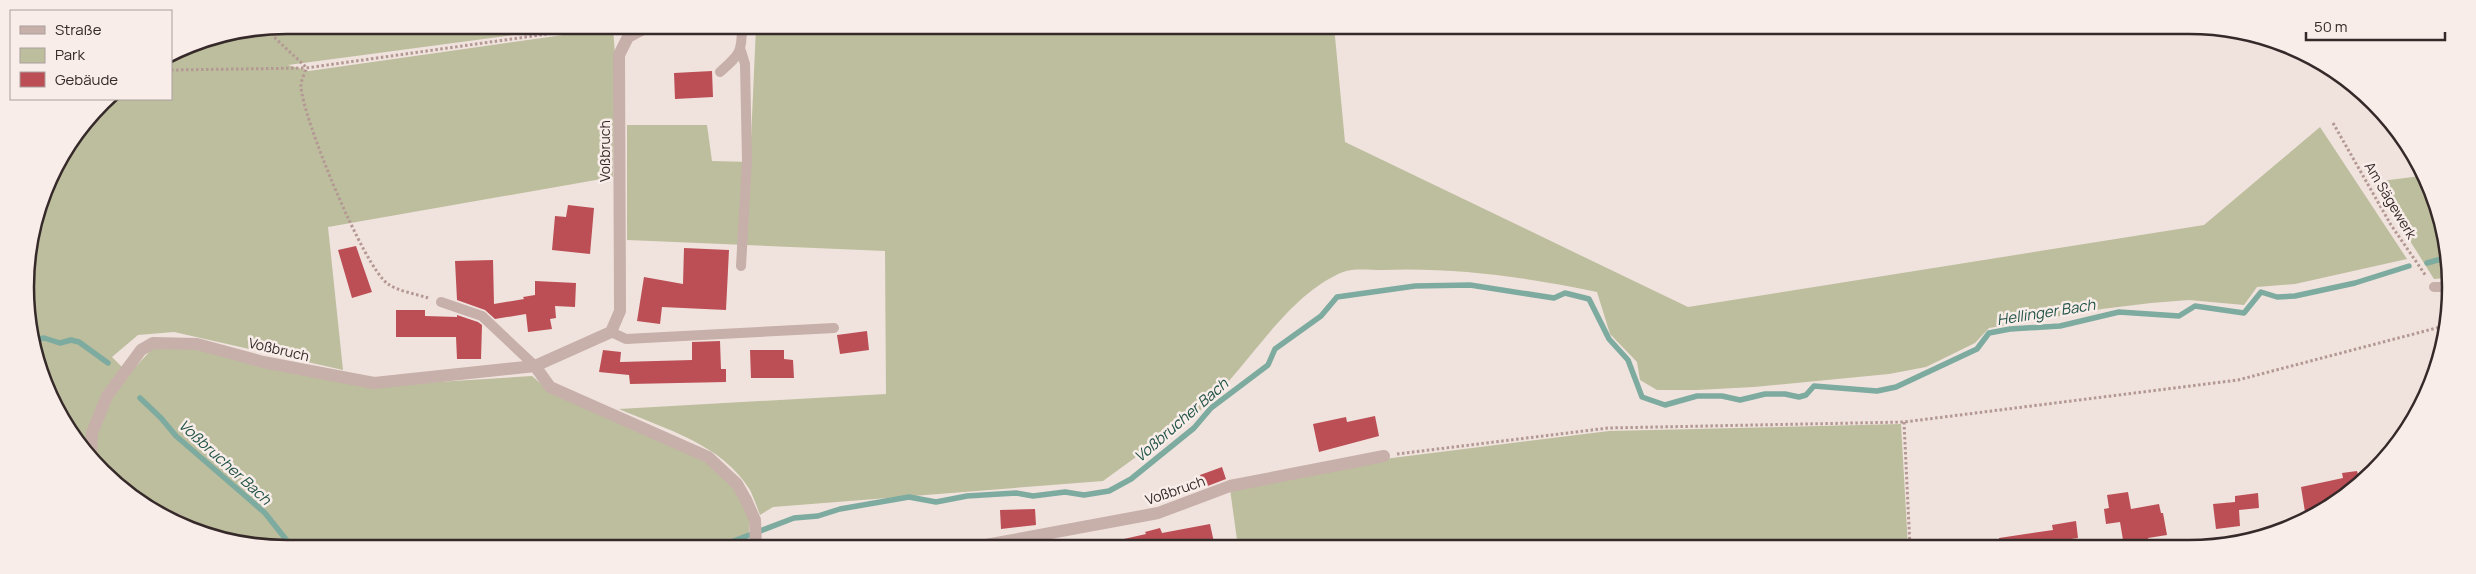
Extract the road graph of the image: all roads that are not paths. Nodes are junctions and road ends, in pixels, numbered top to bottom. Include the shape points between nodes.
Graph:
1 (634, 34) edge
2 (742, 34) edge
3 (741, 51) junction
4 (720, 72) dead end
5 (742, 266) dead end
6 (2434, 287) road end
7 (2442, 287) edge
8 (441, 302) road end
9 (834, 328) dead end
10 (611, 332) junction
11 (535, 366) junction
12 (91, 447) edge
13 (1384, 456) road end
14 (756, 540) edge
15 (1013, 540) edge

1 - 10 street, Voßbruch via 628,37 619,56 620,311
2 - 3 lane
3 - 4 lane
3 - 5 lane via 745,64 747,160
6 - 7 lane
8 - 11 lane via 482,316
9 - 10 lane via 626,339
10 - 11 street, Voßbruch
11 - 12 street, Voßbruch via 374,383 263,362 197,344 153,343 141,350 107,396 92,433
11 - 14 street via 550,387 708,457 737,484 755,520
13 - 15 street, Voßbruch via 1230,486 1158,513

